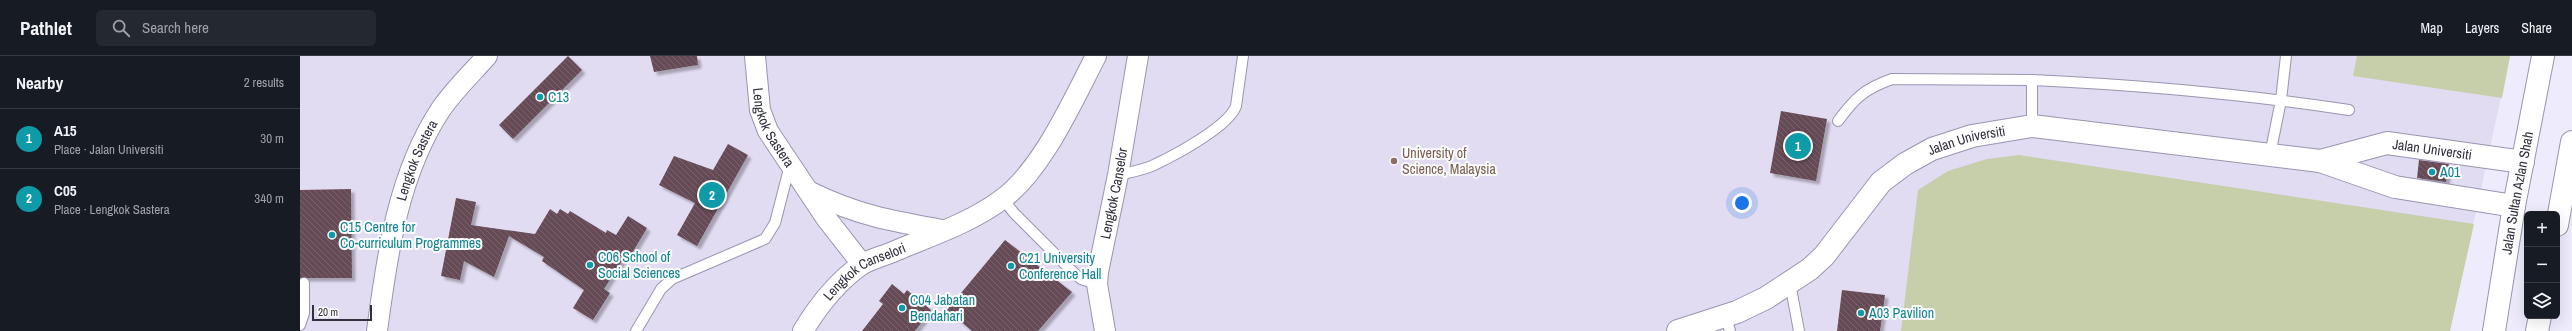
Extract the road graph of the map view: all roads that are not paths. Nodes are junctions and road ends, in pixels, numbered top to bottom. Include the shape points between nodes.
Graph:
1 (487, 56) edge
2 (755, 56) edge
3 (1096, 56) edge
4 (1138, 56) edge
5 (1243, 56) edge
6 (2286, 56) edge
7 (2543, 56) edge
8 (2032, 80) junction
9 (2281, 100) junction
10 (2349, 110) dead end
11 (1838, 121) dead end
12 (2032, 126) junction
13 (2572, 142) edge
14 (2270, 155) junction
15 (2320, 162) junction
16 (2523, 162) junction
17 (790, 165) junction
18 (1118, 175) junction
19 (810, 191) junction
20 (1003, 199) junction
21 (2514, 206) junction
22 (2560, 211) edge
23 (942, 230) junction
24 (862, 264) junction
25 (304, 283) dead end
26 (1790, 283) junction
27 (1096, 284) junction
28 (1728, 324) edge
29 (300, 325) edge
30 (377, 331) edge
31 (636, 331) edge
32 (803, 331) edge
33 (1105, 331) edge
34 (1678, 331) edge
35 (1799, 331) edge
36 (2494, 331) edge

1 - 30 street, Lengkok Sastera via 442,108 421,144 399,204 385,266
2 - 17 street, Lengkok Sastera via 760,110 768,131
3 - 20 street, Lengkok Canselori via 1033,167
4 - 18 street, Lengkok Canselor
5 - 18 lane via 1236,106 1224,124 1155,165
6 - 9 lane
7 - 16 main road, Jalan Sultan Azlan Shah
8 - 9 lane via 2125,84
8 - 11 lane via 1892,79 1872,86 1856,97
8 - 12 lane
9 - 10 lane
9 - 14 lane
12 - 14 main road, Jalan Universiti
12 - 26 main road, Jalan Universiti via 1972,136 1932,149 1905,164 1881,182 1824,256
13 - 22 main road
14 - 15 main road, Jalan Universiti
15 - 16 main road, Jalan Universiti via 2387,143
15 - 21 main road, Jalan Universiti via 2395,187
16 - 21 main road, Jalan Sultan Azlan Shah
17 - 19 street, Lengkok Sastera
17 - 31 lane via 775,223 765,239 672,279 661,289
18 - 27 street, Lengkok Canselor
19 - 23 street, Lengkok Sastera via 842,208 868,216
19 - 24 street, Lengkok Sastera via 826,218
20 - 23 street, Lengkok Canselori via 983,212
20 - 27 lane via 1075,274
21 - 36 main road, Jalan Sultan Azlan Shah
23 - 24 street, Lengkok Canselori
24 - 32 street, Lengkok Canselori via 835,288
25 - 29 lane via 304,313
26 - 28 main road, Jalan Universiti
26 - 35 lane
27 - 33 street, Lengkok Canselor
28 - 34 main road, Jalan Universiti

